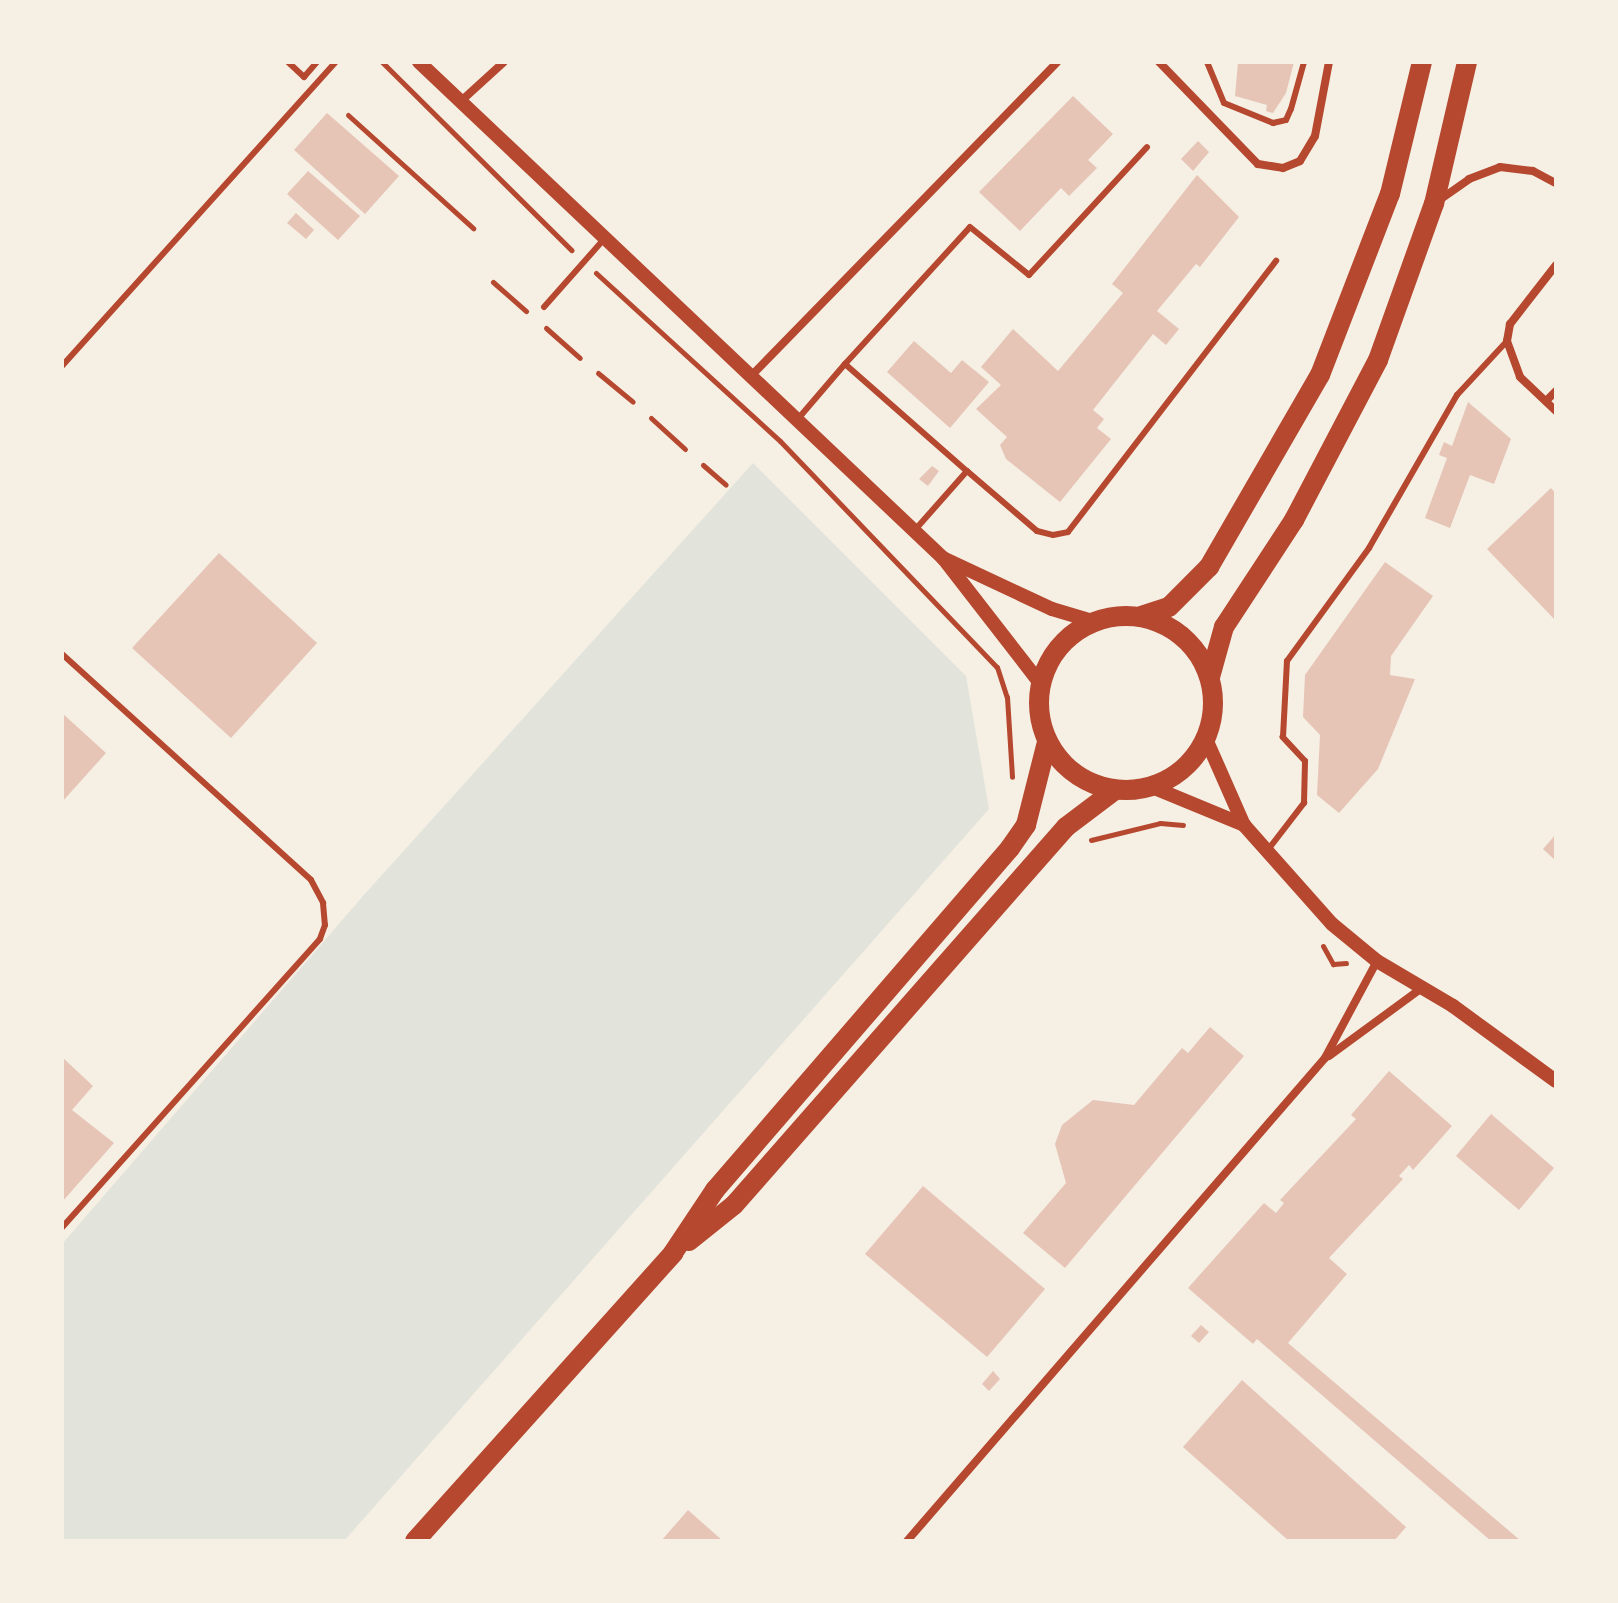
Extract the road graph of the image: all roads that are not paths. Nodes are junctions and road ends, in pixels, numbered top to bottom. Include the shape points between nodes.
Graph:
1 (288, 62) edge
2 (317, 62) edge
3 (336, 62) edge
4 (419, 62) edge
5 (504, 62) edge
6 (1057, 62) edge
7 (1159, 62) edge
8 (1207, 62) edge
9 (1304, 62) edge
10 (1329, 62) edge
11 (1422, 62) edge
12 (1467, 62) edge
13 (460, 102) junction
14 (1147, 147) dead end
15 (1556, 183) edge
16 (1434, 204) junction
17 (605, 238) junction
18 (1276, 261) dead end
19 (1556, 265) edge
20 (544, 307) dead end
21 (1507, 341) junction
22 (845, 364) junction
23 (62, 366) edge
24 (751, 376) junction
25 (1556, 391) edge
26 (1546, 401) junction
27 (1556, 411) edge
28 (797, 420) junction
29 (967, 471) junction
30 (913, 532) junction
31 (943, 558) junction
32 (1141, 616) junction
33 (1092, 621) junction
34 (62, 654) edge
35 (1210, 677) junction
36 (1040, 683) junction
37 (1206, 739) junction
38 (1047, 742) junction
39 (1152, 787) junction
40 (1115, 790) junction
41 (1244, 825) junction
42 (1267, 851) junction
43 (1377, 961) junction
44 (1422, 988) junction
45 (1325, 1058) junction
46 (1556, 1081) edge
47 (62, 1228) edge
48 (673, 1253) junction
49 (415, 1541) edge
50 (907, 1541) edge

1 - 2 lane via 304,77
3 - 23 lane
4 - 13 street
5 - 13 street
6 - 24 street
7 - 10 street via 1258,164 1283,168 1300,161 1315,136
8 - 9 lane via 1224,103 1273,123 1286,120
11 - 32 main road via 1374,243 1308,400 1209,567 1169,607
12 - 16 main road
13 - 17 street
14 - 22 lane via 1029,275 970,227
15 - 16 street via 1533,171 1500,167 1469,179
16 - 35 main road via 1403,298 1353,412 1294,520 1224,627
17 - 20 lane
17 - 24 street
18 - 29 lane via 1068,532 1037,531
19 - 21 street via 1510,324
21 - 26 street via 1520,377
21 - 42 lane via 1457,395 1369,548 1287,661 1283,737 1305,761 1304,803
22 - 28 lane
22 - 29 lane
24 - 28 street
25 - 26 street
26 - 27 street
28 - 30 street
29 - 30 lane
30 - 31 street
31 - 33 street via 1052,609
31 - 36 street
32 - 33 main road
32 - 35 main road via 1184,637
33 - 36 main road via 1059,646
34 - 47 lane via 311,880 323,903 325,925 320,939
35 - 37 main road via 1212,718
36 - 38 main road via 1038,713
37 - 39 main road via 1184,768
37 - 41 street
38 - 40 main road via 1064,766 1087,782
38 - 48 main road via 1026,825 1010,848 715,1190
39 - 40 main road
39 - 41 street
40 - 48 main road via 1066,827 734,1205
41 - 42 street
42 - 43 street via 1332,924
43 - 44 street
43 - 45 street
44 - 45 street
44 - 46 street
45 - 50 street
48 - 49 main road

